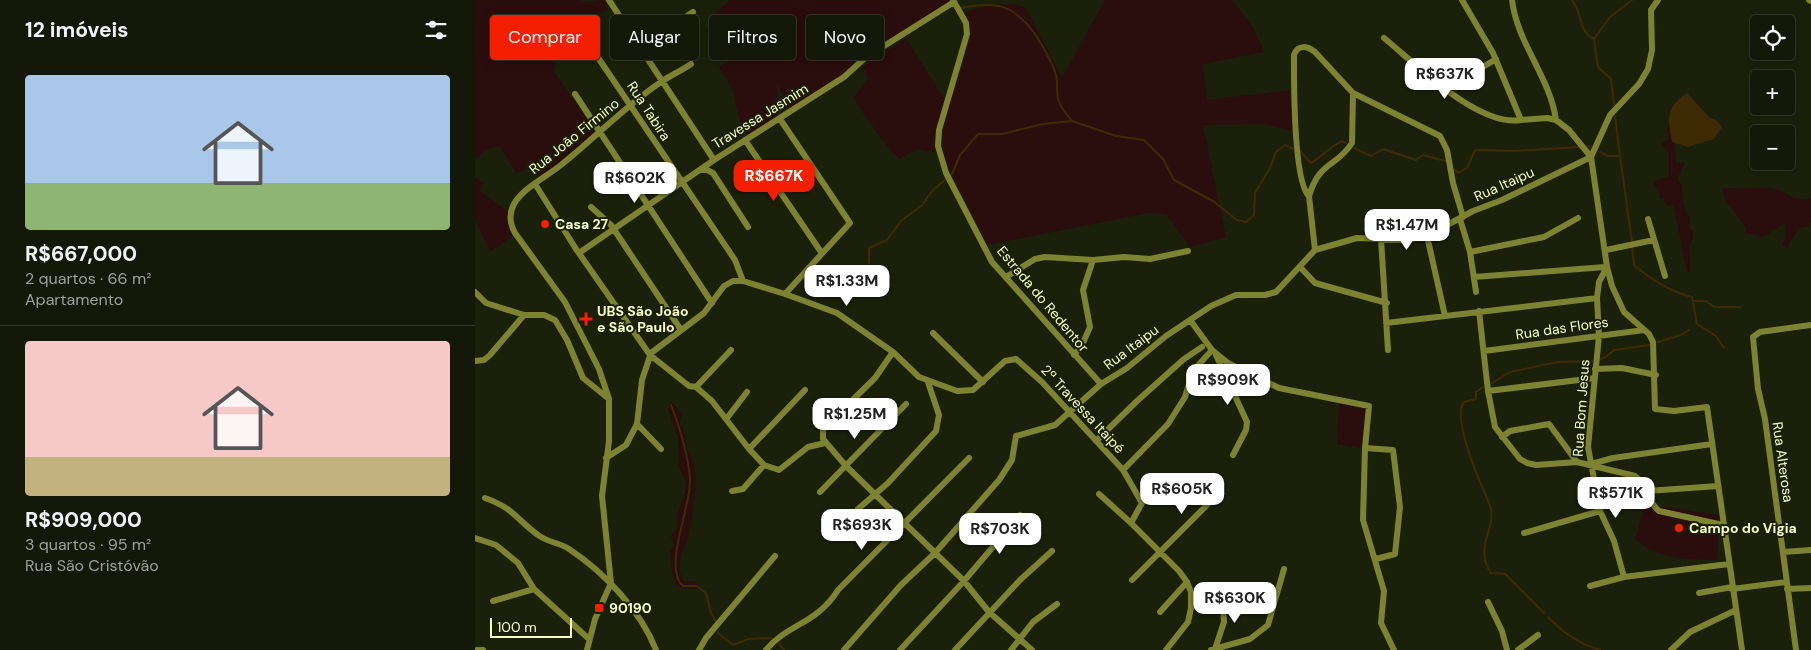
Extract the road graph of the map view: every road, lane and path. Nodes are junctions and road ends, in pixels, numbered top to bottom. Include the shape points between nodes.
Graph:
1 (609, 0) edge
2 (1512, 0) edge
3 (1658, 0) edge
4 (954, 1) edge
5 (1464, 1) edge
6 (693, 12) dead end
7 (619, 15) edge
8 (688, 15) edge
9 (1384, 38) dead end
10 (1496, 59) junction
11 (600, 60) edge
12 (649, 60) edge
13 (691, 64) dead end
14 (1468, 76) dead end
15 (663, 80) junction
16 (1353, 93) junction
17 (575, 94) dead end
18 (631, 105) junction
19 (780, 120) junction
20 (1521, 120) junction
21 (1556, 120) junction
22 (599, 131) junction
23 (745, 140) junction
24 (1591, 157) junction
25 (714, 160) junction
26 (699, 171) junction
27 (681, 183) junction
28 (535, 184) junction
29 (1309, 196) junction
30 (647, 206) junction
31 (591, 207) dead end
32 (1462, 218) junction
33 (1578, 218) dead end
34 (1648, 219) dead end
35 (748, 227) dead end
36 (615, 230) junction
37 (1427, 236) junction
38 (1381, 239) junction
39 (1654, 240) junction
40 (1315, 250) junction
41 (1606, 250) junction
42 (1188, 251) dead end
43 (821, 252) junction
44 (1470, 252) junction
45 (579, 253) junction
46 (1093, 260) junction
47 (1300, 267) junction
48 (1606, 267) junction
49 (1665, 276) dead end
50 (1006, 277) junction
51 (1474, 277) junction
52 (743, 281) junction
53 (475, 292) edge
54 (1476, 292) dead end
55 (785, 294) junction
56 (1597, 298) junction
57 (712, 303) junction
58 (1387, 303) junction
59 (1479, 311) junction
60 (523, 315) junction
61 (1445, 316) junction
62 (1190, 320) junction
63 (1386, 323) junction
64 (1811, 325) edge
65 (681, 330) junction
66 (1644, 330) junction
67 (933, 333) dead end
68 (1599, 336) junction
69 (1202, 348) dead end
70 (731, 350) dead end
71 (1388, 350) dead end
72 (893, 352) junction
73 (1214, 352) junction
74 (1484, 352) junction
75 (650, 355) junction
76 (1074, 355) junction
77 (478, 361) edge
78 (475, 368) edge
79 (1595, 368) junction
80 (1656, 375) junction
81 (1595, 378) junction
82 (928, 382) junction
83 (983, 382) junction
84 (1101, 384) junction
85 (696, 387) junction
86 (805, 390) dead end
87 (1488, 391) junction
88 (747, 392) dead end
89 (609, 399) junction
90 (906, 404) dead end
91 (1069, 411) junction
92 (727, 418) junction
93 (637, 424) junction
94 (1502, 437) junction
95 (1096, 441) junction
96 (825, 443) junction
97 (1712, 444) junction
98 (1365, 448) junction
99 (661, 449) dead end
100 (749, 449) junction
101 (1233, 455) dead end
102 (607, 458) junction
103 (969, 458) dead end
104 (1577, 462) junction
105 (1590, 464) junction
106 (764, 465) junction
107 (846, 466) junction
108 (1123, 470) junction
109 (1718, 486) junction
110 (732, 491) dead end
111 (1647, 491) junction
112 (820, 492) dead end
113 (1099, 494) dead end
114 (1218, 494) dead end
115 (875, 495) junction
116 (485, 498) dead end
117 (858, 510) dead end
118 (1600, 511) junction
119 (1019, 515) dead end
120 (906, 523) junction
121 (1131, 523) junction
122 (1723, 525) junction
123 (1524, 533) dead end
124 (475, 538) edge
125 (1811, 550) edge
126 (1052, 551) dead end
127 (1160, 552) junction
128 (1783, 552) junction
129 (935, 553) junction
130 (775, 556) dead end
131 (1376, 559) junction
132 (1729, 564) junction
133 (1284, 569) dead end
134 (1625, 577) junction
135 (1132, 580) dead end
136 (963, 581) junction
137 (1187, 582) junction
138 (611, 583) junction
139 (1589, 586) dead end
140 (1787, 586) junction
141 (1732, 588) junction
142 (1811, 588) edge
143 (534, 589) junction
144 (1699, 594) dead end
145 (1222, 595) dead end
146 (493, 601) dead end
147 (1488, 602) dead end
148 (1057, 604) dead end
149 (1736, 610) junction
150 (989, 612) junction
151 (1160, 612) dead end
152 (1538, 635) dead end
153 (589, 639) junction
154 (1018, 639) junction
155 (477, 650) edge
156 (483, 650) edge
157 (587, 650) edge
158 (656, 650) edge
159 (699, 650) edge
160 (766, 650) edge
161 (844, 650) edge
162 (899, 650) edge
163 (955, 650) edge
164 (1011, 650) edge
165 (1032, 650) edge
166 (1165, 650) edge
167 (1213, 650) edge
168 (1394, 650) edge
169 (1507, 650) edge
170 (1518, 650) edge
171 (1671, 650) edge
172 (1742, 650) edge
173 (1796, 650) edge

1 - 7 street
2 - 21 street via 1524,41 1552,99
3 - 24 street via 1651,10 1649,69 1610,115
4 - 19 street, Travessa Jasmim via 865,58 851,72
4 - 50 street, Estrada do Redentor via 966,23 967,34 942,118 938,146 946,173 989,256
5 - 10 street
6 - 8 street
9 - 20 street via 1482,112 1507,121
10 - 14 street
10 - 20 street
11 - 18 street, Rua Tabira
12 - 15 street
13 - 15 street, Rua João Firmino
15 - 18 street, Rua João Firmino
15 - 25 street
16 - 29 street via 1352,143 1319,172
16 - 29 street via 1315,52 1305,47 1296,50 1297,151 1304,190
16 - 32 street via 1435,132 1444,140
17 - 22 street
18 - 22 street, Rua João Firmino
18 - 27 street, Rua Tabira
19 - 23 street, Travessa Jasmim
19 - 43 street via 850,223
20 - 21 street
21 - 24 street
22 - 28 street, Rua João Firmino
22 - 30 street
23 - 25 street, Travessa Jasmim
23 - 43 street
24 - 32 street, Rua Itaipu
24 - 41 street
25 - 26 street, Travessa Jasmim
26 - 27 street, Travessa Jasmim
26 - 35 street via 713,173
27 - 30 street, Travessa Jasmim
27 - 52 street, Rua Tabira via 735,260
28 - 45 street
28 - 89 street, Rua João Firmino via 517,200 509,220 517,237 565,302 599,369
29 - 40 street
30 - 36 street, Travessa Jasmim
30 - 57 street
31 - 36 street
32 - 37 street, Rua Itaipu
32 - 44 street
33 - 44 street via 1544,237
34 - 39 street
36 - 45 street, Travessa Jasmim
36 - 65 street
37 - 38 street, Rua Itaipu via 1406,240
37 - 61 street
38 - 40 street, Rua Itaipu via 1357,238
38 - 58 street
39 - 41 street
39 - 49 street
40 - 47 street, Rua Itaipu
41 - 48 street
42 - 46 street via 1160,258
43 - 55 street
44 - 51 street
45 - 75 street
46 - 50 street via 1040,258
46 - 76 street via 1083,290 1090,327
47 - 58 street via 1315,283
47 - 62 street, Rua Itaipu via 1276,292 1225,299
48 - 51 street
48 - 56 street, Rua Bom Jesus via 1599,282
48 - 66 street via 1622,309
50 - 76 street, Estrada do Redentor
51 - 54 street
52 - 55 street, 2ª Travessa Itaipé
52 - 57 street via 727,284
53 - 60 street via 486,303
55 - 72 street, 2ª Travessa Itaipé via 837,313
56 - 59 street
56 - 68 street, Rua Bom Jesus
57 - 65 street
58 - 63 street
59 - 61 street
59 - 74 street
60 - 77 street via 489,356
60 - 89 street via 544,315 555,320 583,378
61 - 63 street
62 - 73 street
62 - 84 street, Rua Itaipu
63 - 71 street
64 - 128 street, Rua Alterosa via 1760,332 1753,337
65 - 75 street
66 - 68 street, Rua das Flores
66 - 80 street via 1653,342
67 - 83 street
68 - 74 street, Rua das Flores
68 - 79 street, Rua Bom Jesus
69 - 95 street via 1137,401
70 - 85 street
72 - 82 street, 2ª Travessa Itaipé via 919,378
72 - 96 street via 875,378 823,429
73 - 98 street via 1279,388 1369,406
73 - 101 street via 1247,422
73 - 108 street via 1193,371 1185,397 1168,424
74 - 87 street
75 - 85 street via 689,386
75 - 93 street via 642,380
76 - 84 street, Estrada do Redentor
77 - 78 street
79 - 80 street via 1622,368
79 - 81 street, Rua Bom Jesus
80 - 97 street via 1655,410 1707,407
81 - 87 street
81 - 105 street, Rua Bom Jesus via 1588,447
82 - 83 street, 2ª Travessa Itaipé via 963,392 973,390
82 - 115 street via 939,415 936,431
83 - 91 street, 2ª Travessa Itaipé via 1005,360 1017,358
84 - 91 street, Rua Itaipu
85 - 92 street
86 - 100 street
87 - 94 street via 1495,428
88 - 92 street
89 - 102 street
90 - 107 street
91 - 95 street, 2ª Travessa Itaipé
91 - 129 street, Rua Itaipu via 1050,428 1016,436 1014,456 1005,472
92 - 100 street
93 - 99 street
93 - 102 street via 626,445
94 - 104 street via 1527,464
94 - 104 street via 1510,431 1549,424
95 - 108 street, 2ª Travessa Itaipé
96 - 106 street via 808,447 779,470
96 - 107 street
97 - 105 street
97 - 109 street
98 - 131 street via 1363,520
98 - 131 street via 1393,450 1399,500 1395,554
100 - 106 street
102 - 138 street via 602,496
103 - 120 street
104 - 105 street
105 - 111 street via 1635,476
105 - 118 street, Rua Bom Jesus
106 - 110 street via 743,488
107 - 112 street
107 - 115 street
108 - 121 street, 2ª Travessa Itaipé via 1142,503
109 - 111 street
109 - 122 street
111 - 122 street via 1659,511
113 - 121 street
114 - 127 street
115 - 117 street
115 - 120 street
116 - 138 street via 507,507 537,534 571,550
118 - 123 street
118 - 134 street, Rua Bom Jesus
119 - 136 street
120 - 129 street
120 - 160 street via 822,610
121 - 127 street
122 - 132 street
124 - 143 street via 500,548 521,565
125 - 128 street
126 - 150 street
127 - 135 street
127 - 137 street
128 - 140 street, Rua Alterosa
129 - 136 street
129 - 161 street via 901,585
130 - 159 street
131 - 168 street via 1385,591 1381,623
132 - 134 street
132 - 141 street
133 - 167 street via 1268,625 1251,639
134 - 139 street
136 - 150 street
136 - 162 street
137 - 151 street
137 - 166 street via 1191,599 1188,622
138 - 153 street
138 - 158 street via 645,624
140 - 141 street
140 - 142 street
140 - 173 street, Rua Alterosa
141 - 144 street
141 - 149 street
143 - 146 street
143 - 153 street
145 - 167 street via 1224,622
147 - 169 street
148 - 154 street via 1033,622
149 - 171 street via 1690,632
149 - 172 street
150 - 154 street
150 - 163 street
152 - 170 street
153 - 157 street
154 - 164 street
154 - 165 street
155 - 156 street

